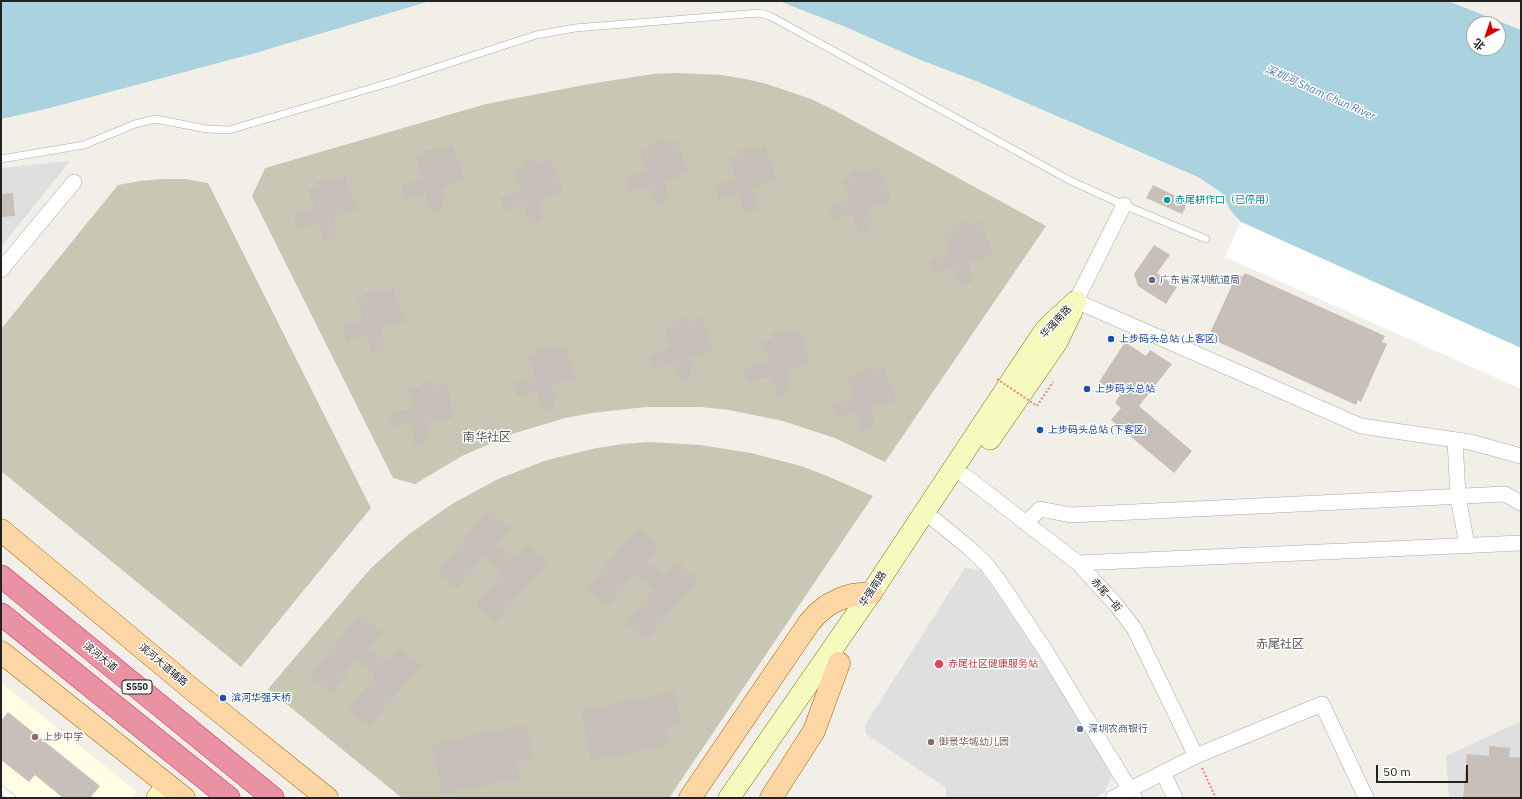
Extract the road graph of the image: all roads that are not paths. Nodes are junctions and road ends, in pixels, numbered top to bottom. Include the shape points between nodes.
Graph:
1 (1, 159) edge
2 (74, 182) dead end
3 (1124, 205) junction
4 (1206, 239) dead end
5 (1, 270) edge
6 (1076, 301) junction
7 (1455, 440) junction
8 (1521, 456) edge
9 (965, 476) junction
10 (1458, 497) junction
11 (1521, 503) edge
12 (935, 520) junction
13 (1026, 523) junction
14 (1, 530) edge
15 (1521, 543) edge
16 (1467, 545) junction
17 (1078, 563) junction
18 (1, 576) edge
19 (871, 593) junction
20 (1, 614) edge
21 (1, 652) edge
22 (839, 663) junction
23 (1196, 756) junction
24 (229, 763) junction
25 (1163, 773) junction
26 (1, 789) edge
27 (1134, 792) edge
28 (170, 794) edge
29 (224, 795) edge
30 (12, 798) edge
31 (273, 798) edge
32 (286, 798) edge
33 (327, 798) edge
34 (690, 798) edge
35 (707, 798) edge
36 (729, 798) edge
37 (746, 798) edge
38 (771, 798) edge
39 (1113, 798) edge
40 (1175, 798) edge
41 (1366, 798) edge

1 - 3 lane via 84,146 135,124 155,119 207,129 228,130 392,82 536,35 575,28 759,13 770,16 1071,181
2 - 5 street
3 - 4 lane
3 - 6 street
6 - 7 street via 1361,426
6 - 9 main road, 华强南路 via 1057,342
6 - 19 main road, 华强南路 via 1043,333
7 - 8 street
7 - 10 street
9 - 12 main road, 华强南路
9 - 13 street, 赤尾一街
10 - 11 street via 1506,494
10 - 13 street via 1071,515 1040,509
10 - 16 street
12 - 22 main road, 华强南路
12 - 27 street via 986,564 1045,650
13 - 17 street, 赤尾一街
14 - 33 main road, 滨河大道辅路
15 - 16 street
16 - 17 street
17 - 23 street, 赤尾一街 via 1134,628
18 - 24 highway, 滨河大道 / S550
19 - 34 main road via 840,599 828,605 809,623
19 - 35 main road via 840,614 814,640
19 - 36 main road, 华强南路
20 - 29 highway, S550
21 - 28 main road
22 - 37 main road, 华强南路
22 - 38 main road via 814,731
23 - 25 street
23 - 41 street via 1322,704
24 - 31 highway, 滨河大道 / S550
24 - 32 highway
25 - 27 street
25 - 40 street
26 - 30 lane
27 - 39 street

